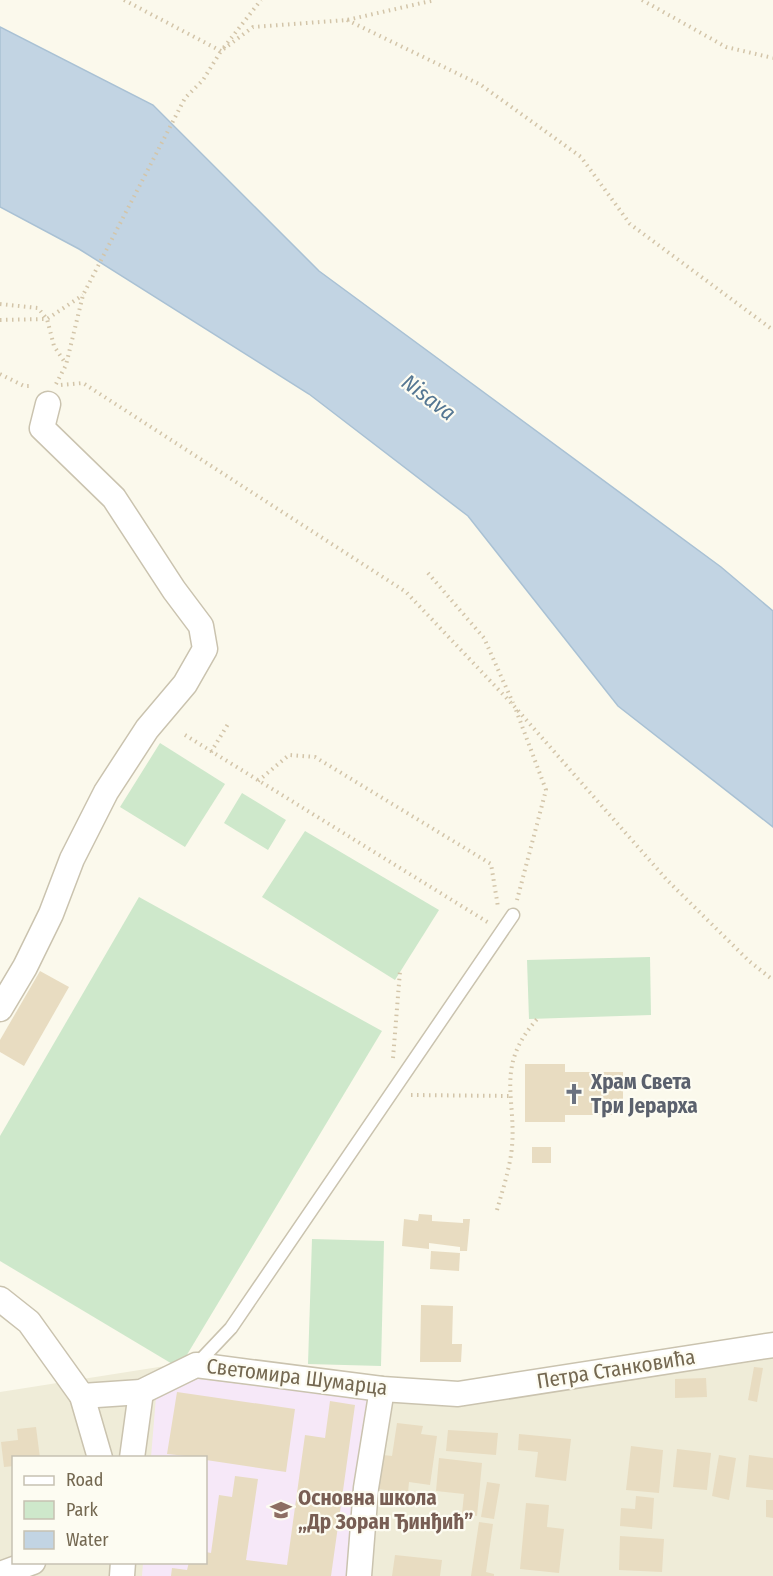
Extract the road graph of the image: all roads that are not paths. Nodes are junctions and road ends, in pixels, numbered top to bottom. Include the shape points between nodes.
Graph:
1 (41, 395) road end
2 (513, 915) road end
3 (0, 1009) edge
4 (0, 1299) edge
5 (773, 1344) edge
6 (196, 1365) junction
7 (382, 1389) junction
8 (141, 1392) junction
9 (458, 1394) joint
10 (82, 1396) junction
11 (99, 1456) edge
12 (132, 1456) edge
13 (30, 1564) edge
14 (0, 1574) edge
15 (359, 1576) edge

1 - 3 street via 42,428 114,498 201,626 205,649 185,684 147,729 105,792 72,859 51,914
2 - 6 lane via 231,1328
4 - 10 street via 29,1322
5 - 9 street, Петра Станковића
6 - 7 street, Светомира Шумарца
6 - 8 street, Светомира Шумарца
7 - 9 street, Светомира Шумарца
7 - 15 street via 366,1488
8 - 10 street
8 - 12 street
10 - 11 street
13 - 14 street

